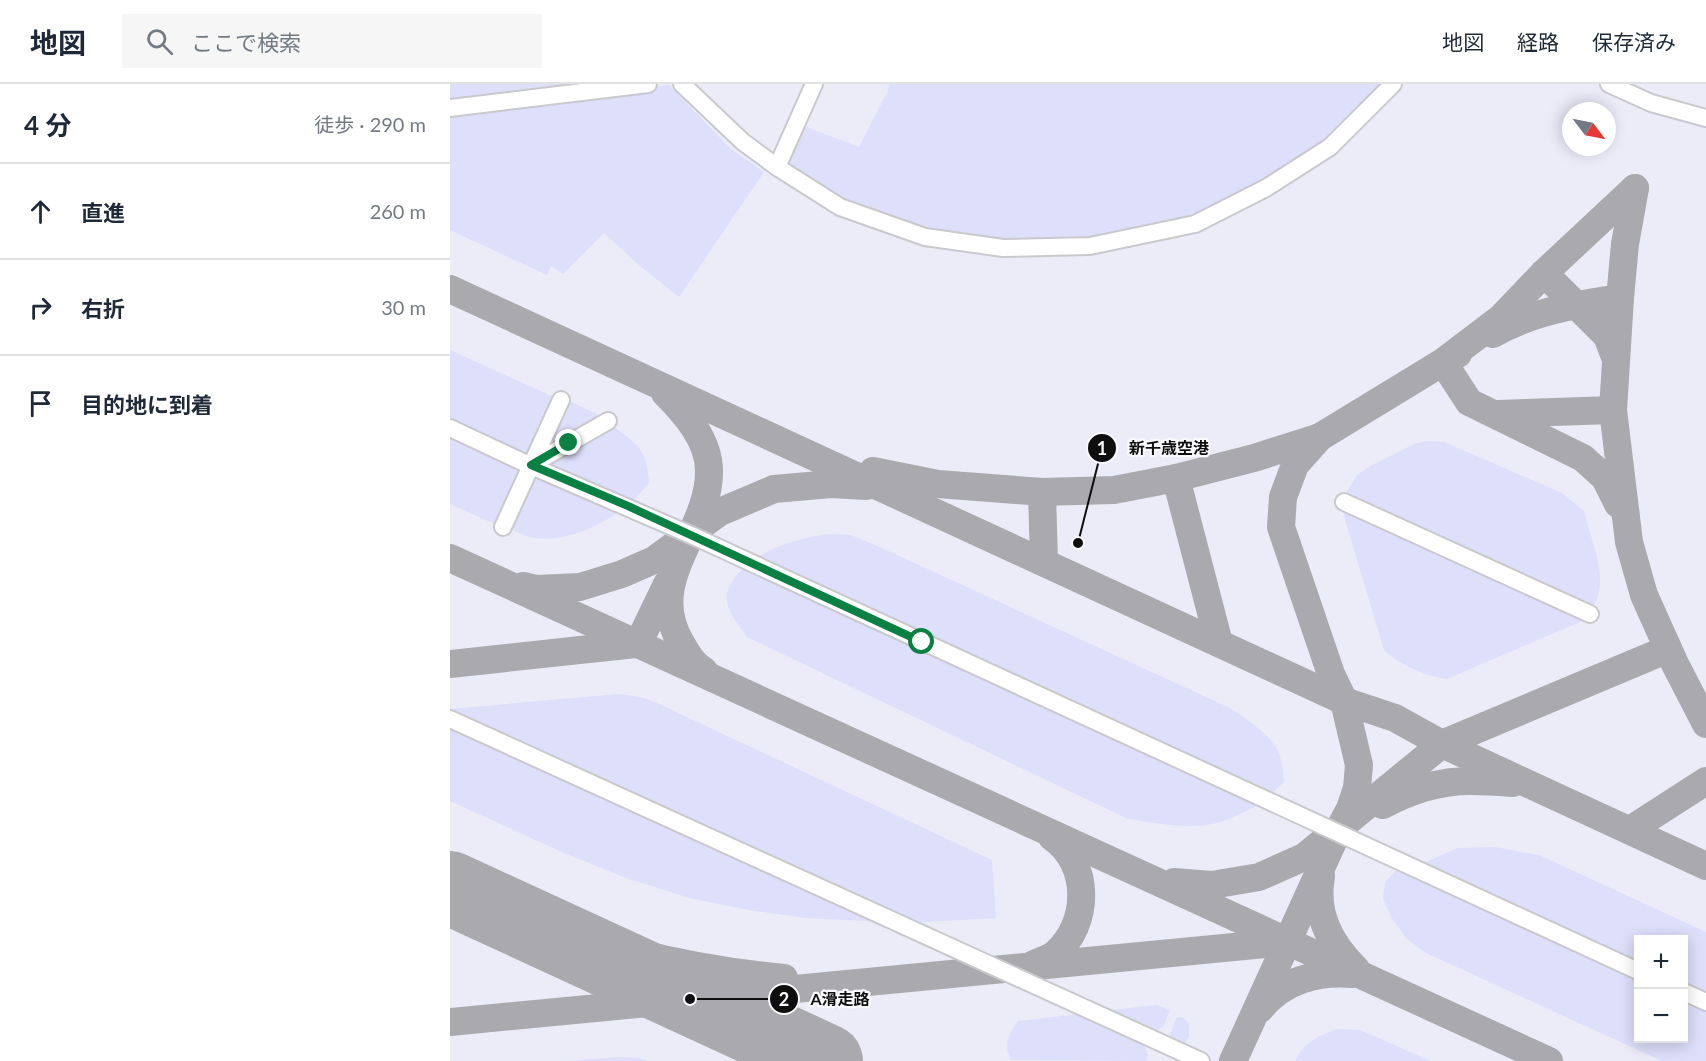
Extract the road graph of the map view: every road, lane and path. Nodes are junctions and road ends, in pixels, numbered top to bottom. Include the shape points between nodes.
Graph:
1 (648, 84) edge
2 (682, 84) edge
3 (814, 84) edge
4 (1393, 84) edge
5 (1610, 84) edge
6 (450, 108) edge
7 (1706, 118) edge
8 (777, 167) junction
9 (561, 400) dead end
10 (608, 421) dead end
11 (450, 428) edge
12 (531, 465) junction
13 (1344, 502) dead end
14 (503, 527) dead end
15 (1590, 614) dead end
16 (450, 719) edge
17 (1634, 969) edge
18 (1688, 994) edge
19 (1706, 1002) edge
20 (1201, 1061) edge

1 - 6 lane
2 - 8 lane via 743,142
3 - 8 lane
4 - 8 lane via 1330,147 1266,188 1195,224 1090,246 1003,248 926,237 840,207
5 - 7 lane via 1651,103
9 - 12 lane
10 - 12 lane
11 - 12 lane
12 - 14 lane
12 - 17 lane
13 - 15 lane
16 - 20 lane
18 - 19 lane

